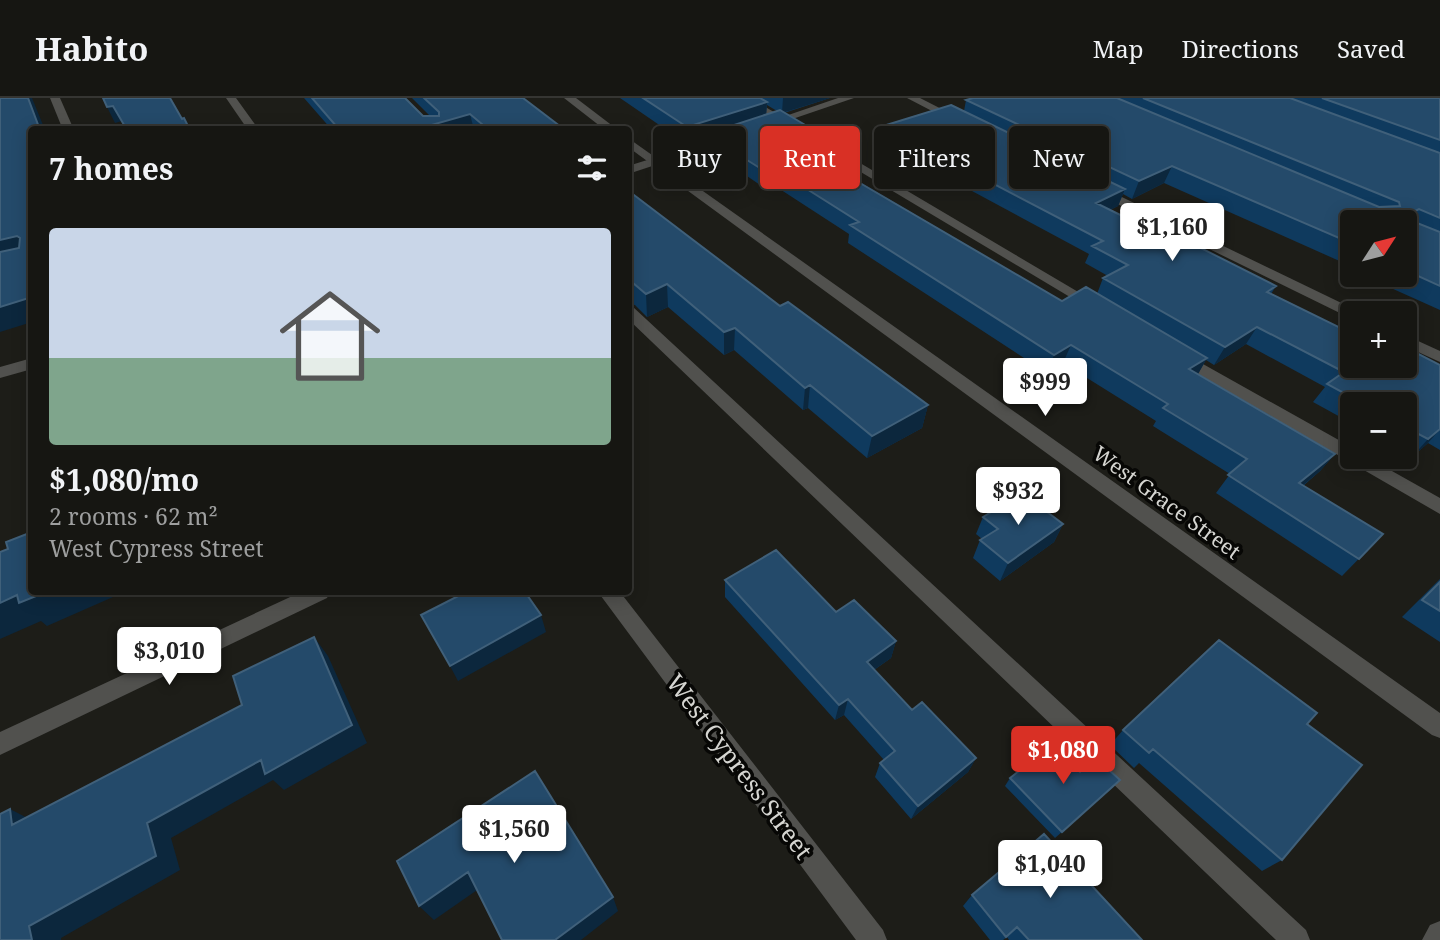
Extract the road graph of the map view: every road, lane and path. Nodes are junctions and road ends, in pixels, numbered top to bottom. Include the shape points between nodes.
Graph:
1 (55, 98) edge
2 (231, 98) edge
3 (569, 98) edge
4 (741, 98) edge
5 (849, 98) edge
6 (912, 98) edge
7 (780, 120) junction
8 (67, 126) edge
9 (251, 126) edge
10 (608, 126) edge
11 (969, 126) edge
12 (755, 128) edge
13 (632, 144) edge
14 (653, 158) edge
15 (653, 162) edge
16 (632, 169) edge
17 (696, 189) edge
18 (1097, 189) edge
19 (1340, 308) edge
20 (1103, 310) edge
21 (632, 314) edge
22 (1161, 345) edge
23 (1417, 346) edge
24 (1440, 357) edge
25 (28, 364) edge
26 (0, 373) edge
27 (1340, 449) edge
28 (1374, 469) edge
29 (1440, 507) edge
30 (314, 595) edge
31 (610, 595) edge
32 (1440, 727) edge
33 (0, 744) edge
34 (1440, 935) edge
35 (866, 937) edge
36 (1296, 940) edge
37 (1436, 940) edge

1 - 8 street
2 - 9 street
3 - 10 street
4 - 7 street
5 - 7 street
6 - 11 street
7 - 12 street
7 - 20 street
13 - 14 street, West Grace Street
15 - 16 street
17 - 32 street, West Grace Street
18 - 19 street
21 - 36 street
22 - 27 street
23 - 24 street
25 - 26 street
28 - 29 street
30 - 33 street
31 - 35 street, West Cypress Street
34 - 37 street

